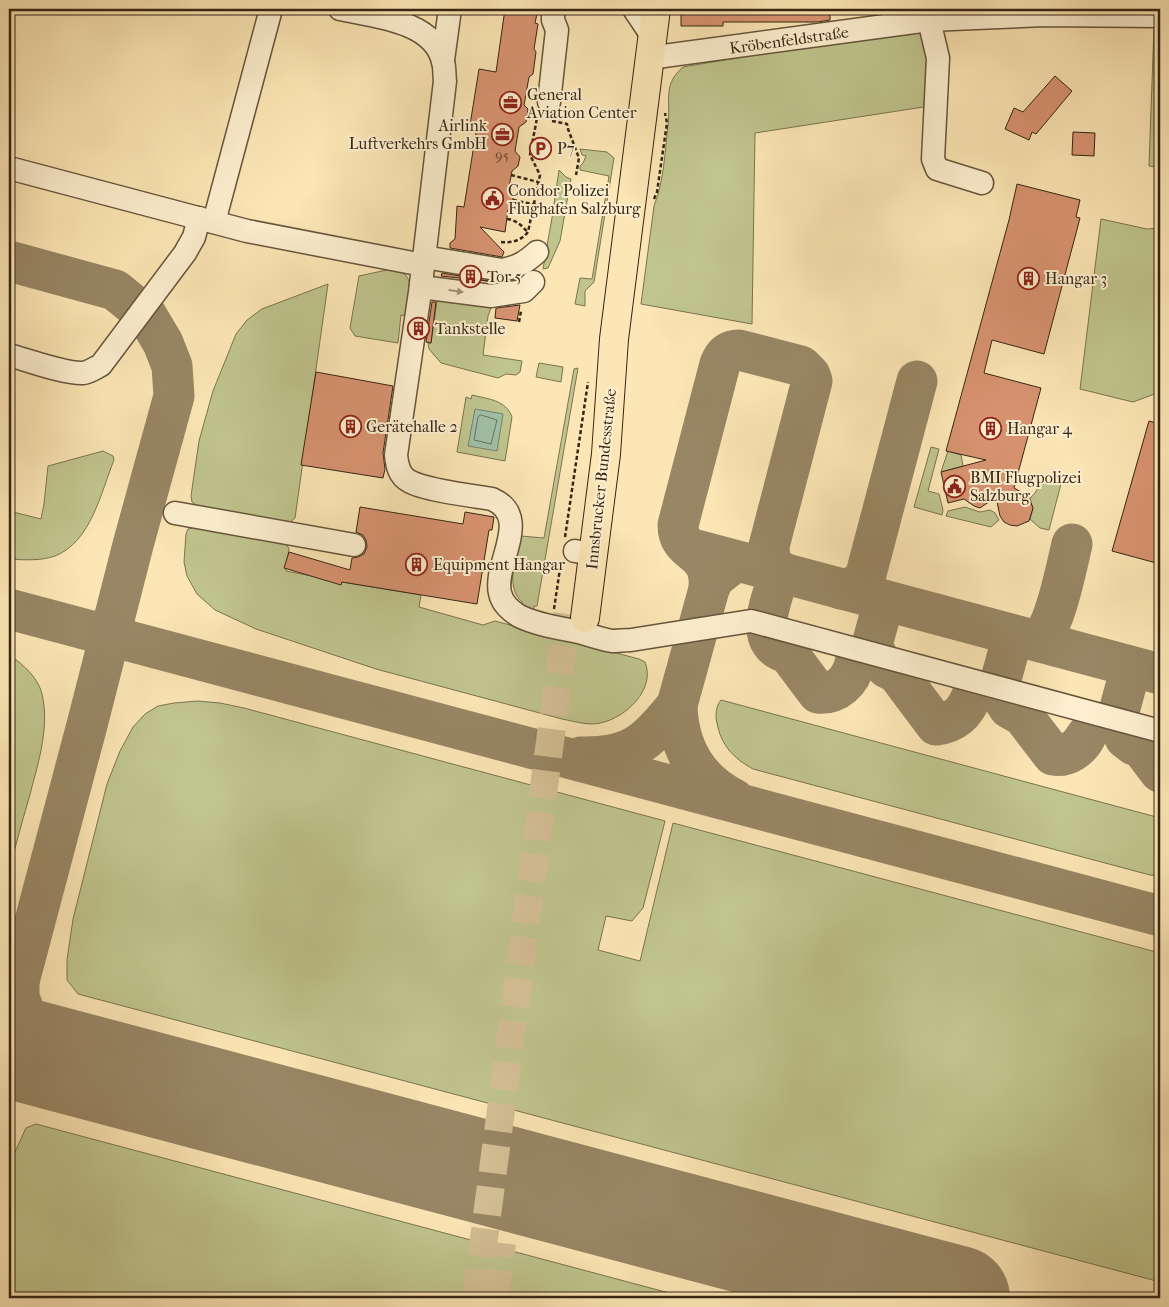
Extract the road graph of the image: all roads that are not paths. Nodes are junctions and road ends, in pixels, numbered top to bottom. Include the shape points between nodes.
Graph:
1 (271, 9) edge
2 (340, 9) edge
3 (450, 9) edge
4 (553, 9) edge
5 (634, 9) edge
6 (656, 9) edge
7 (1160, 16) edge
8 (929, 20) junction
9 (651, 47) junction
10 (443, 60) junction
11 (543, 110) road end
12 (9, 168) edge
13 (982, 183) dead end
14 (207, 220) junction
15 (537, 252) dead end
16 (424, 261) junction
17 (533, 282) dead end
18 (421, 287) junction
19 (9, 355) edge
20 (175, 513) dead end
21 (354, 545) dead end
22 (568, 614) tunnel mouth
23 (1160, 731) edge

1 - 14 street
2 - 10 street via 403,23 421,31
3 - 10 street
4 - 11 street via 557,30
5 - 9 street
6 - 9 main road, Innsbrucker Bundesstraße
7 - 8 street, Kröbenfeldstraße via 1044,15
8 - 9 street, Kröbenfeldstraße
8 - 13 street via 938,58 933,160 937,170
9 - 22 main road, Innsbrucker Bundesstraße via 614,339 606,454 573,552
10 - 16 street via 445,81
12 - 14 street
14 - 16 street via 246,231
14 - 19 street via 101,365 82,373
15 - 16 street via 525,263 502,270
16 - 18 street
18 -> 17 street via 491,296 524,291
18 - 23 street via 396,464 408,481 492,499 506,508 511,522 500,594 508,608 520,616 612,641 751,621
20 - 21 street

